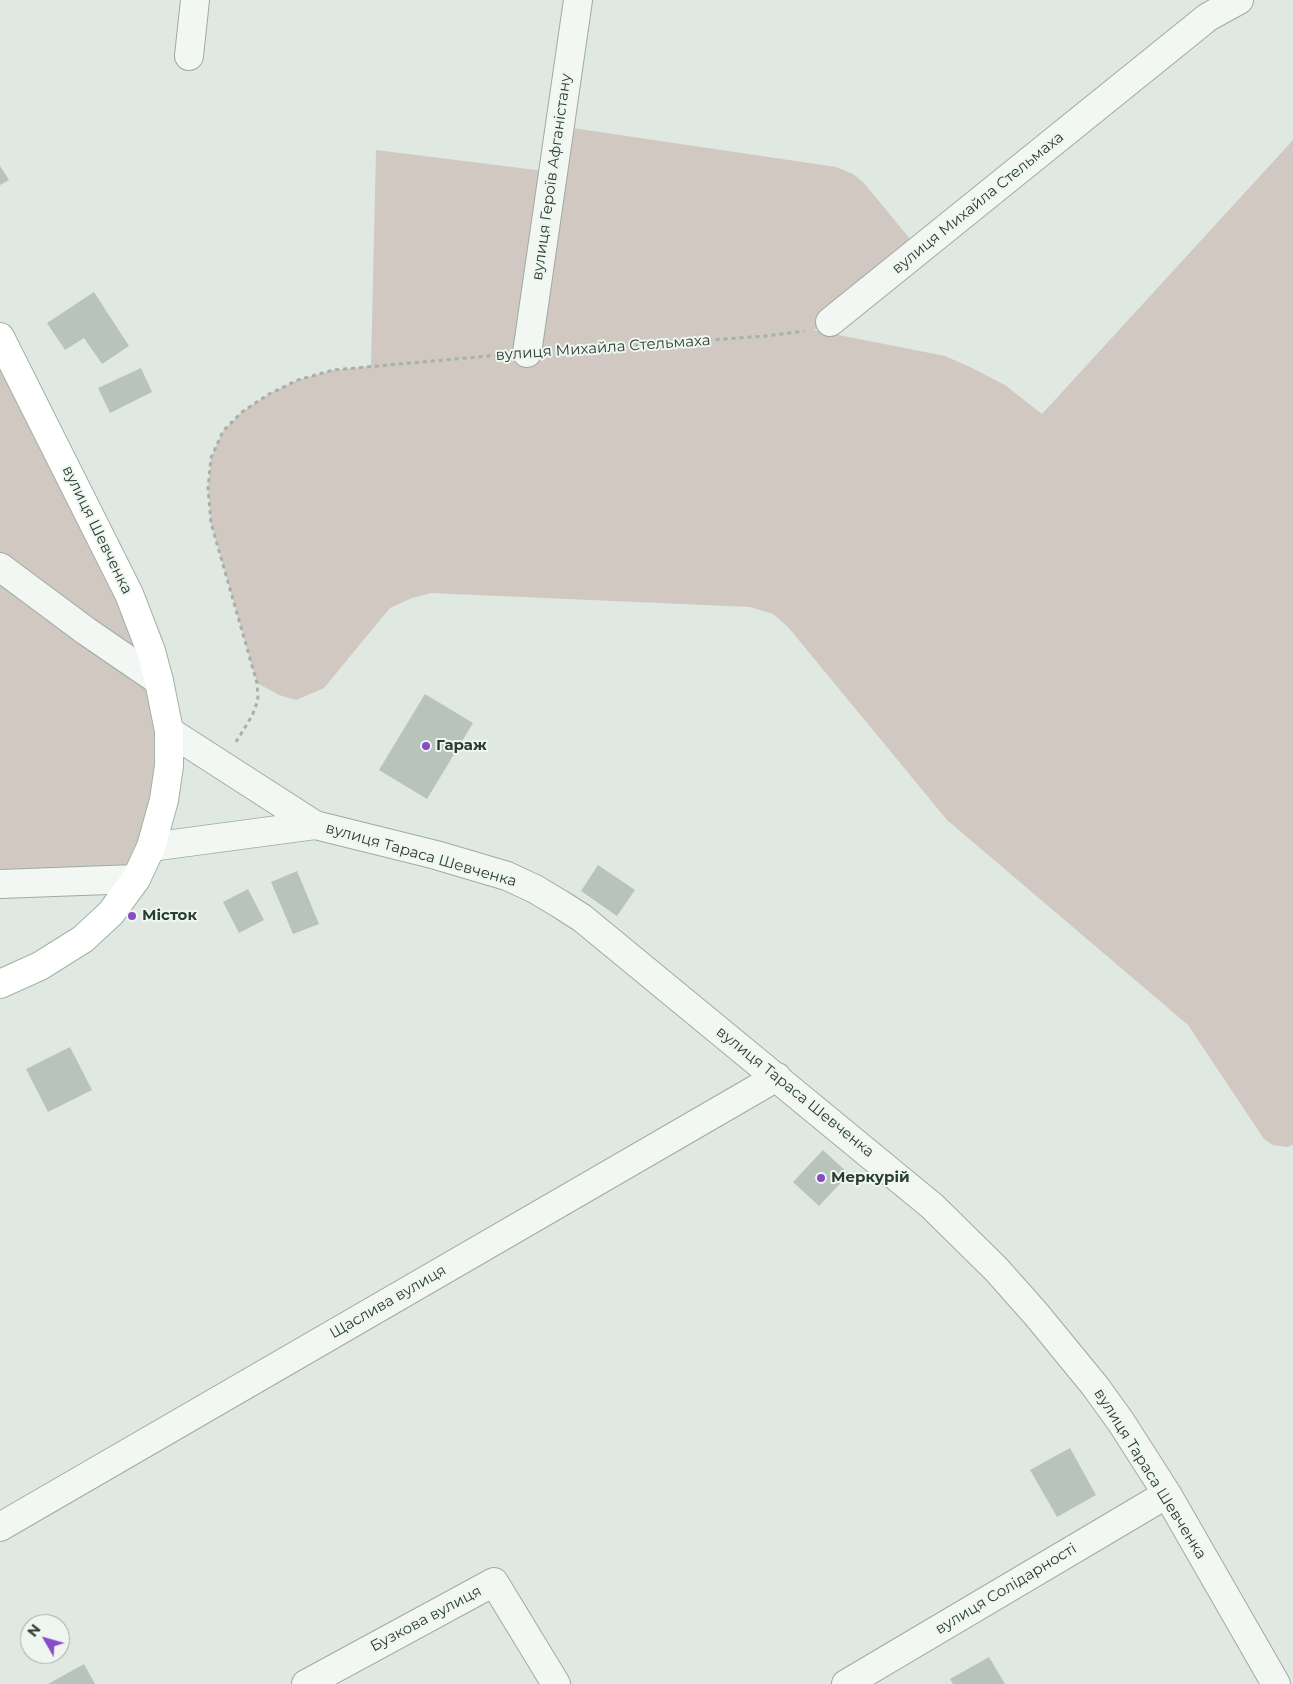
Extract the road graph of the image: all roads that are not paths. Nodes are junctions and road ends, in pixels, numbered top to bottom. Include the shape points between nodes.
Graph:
1 (195, 0) edge
2 (578, 0) edge
3 (1239, 0) edge
4 (189, 56) dead end
5 (830, 322) road end
6 (0, 337) edge
7 (527, 353) road end
8 (0, 567) edge
9 (159, 681) junction
10 (170, 731) junction
11 (316, 825) junction
12 (151, 847) junction
13 (136, 879) junction
14 (0, 884) edge
15 (0, 984) edge
16 (777, 1076) junction
17 (1167, 1494) junction
18 (0, 1527) edge
19 (306, 1684) edge
20 (556, 1684) edge
21 (846, 1684) edge
22 (1276, 1684) edge

1 - 4 street
2 - 7 street, вулиця Героїв Афганістану
3 - 5 street, вулиця Михайла Стельмаха via 1208,17
6 - 9 main road, вулиця Шевченка via 129,594
8 - 9 street
9 - 10 main road, вулиця Шевченка
10 - 11 street, вулиця Тараса Шевченка
10 - 12 main road, вулиця Шевченка via 164,800
11 - 12 street, вулиця Тараса Шевченка
11 - 16 street, вулиця Тараса Шевченка via 507,876 535,889 582,918
12 - 13 main road, вулиця Шевченка
13 - 14 street
13 - 15 main road, вулиця Шевченка via 111,913 83,939 40,966
16 - 17 street, вулиця Тараса Шевченка via 932,1206 996,1269 1095,1386
16 - 18 street, Щаслива вулиця
17 - 21 street, вулиця Солідарності
17 - 22 street, вулиця Тараса Шевченка
19 - 20 street, Бузкова вулиця via 494,1582

